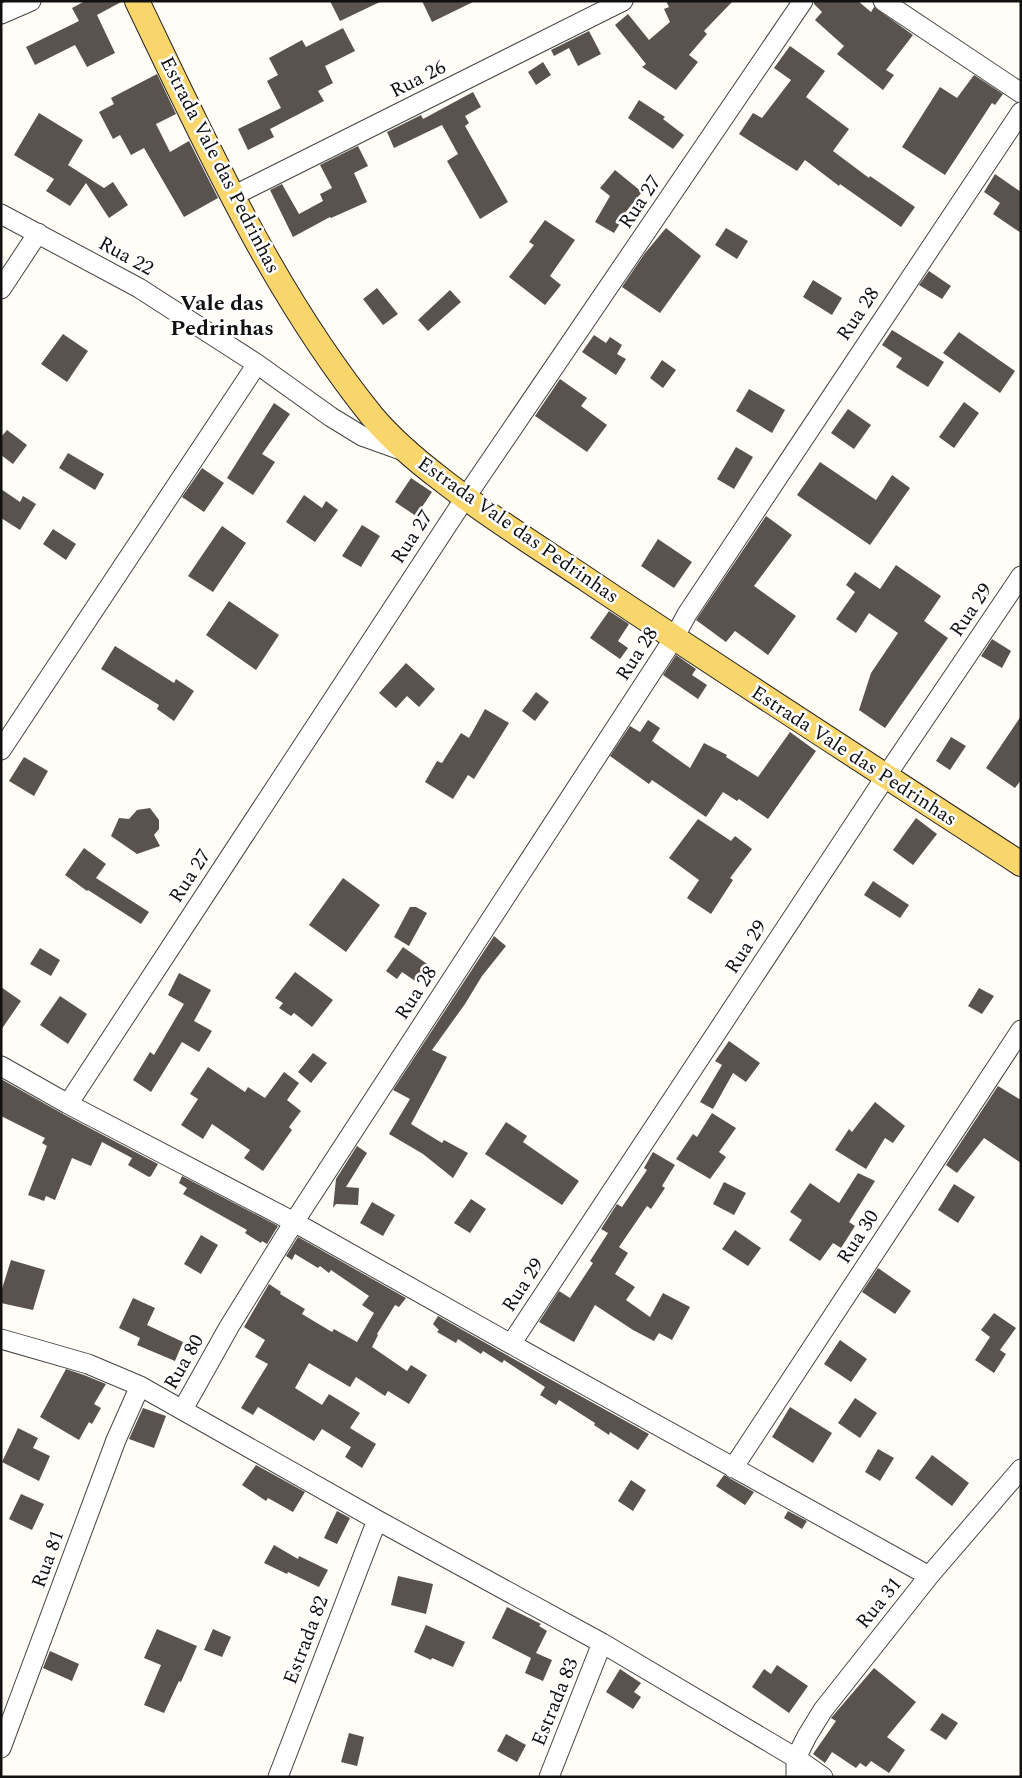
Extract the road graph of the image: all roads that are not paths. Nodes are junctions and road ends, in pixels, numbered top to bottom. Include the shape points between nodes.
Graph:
1 (30, 1) edge
2 (137, 1) edge
3 (623, 1) edge
4 (804, 1) edge
5 (883, 1) edge
6 (1, 14) edge
7 (1021, 93) edge
8 (1021, 112) edge
9 (234, 196) junction
10 (1, 214) edge
11 (38, 233) junction
12 (1, 289) edge
13 (257, 364) junction
14 (404, 451) junction
15 (465, 498) junction
16 (1021, 576) edge
17 (674, 638) junction
18 (1, 750) edge
19 (886, 776) junction
20 (1021, 864) edge
21 (1021, 1030) edge
22 (1, 1066) edge
23 (68, 1104) junction
24 (294, 1222) junction
25 (1, 1339) edge
26 (511, 1344) junction
27 (140, 1386) junction
28 (183, 1409) junction
29 (733, 1468) junction
30 (1021, 1470) edge
31 (377, 1520) junction
32 (930, 1576) junction
33 (602, 1643) junction
34 (1, 1748) edge
35 (796, 1758) junction
36 (278, 1777) edge
37 (549, 1777) edge
38 (796, 1777) edge
39 (823, 1777) edge

1 - 6 street
2 - 9 main road, Estrada Vale das Pedrinhas
3 - 9 street, Rua 26
4 - 15 street, Rua 27
5 - 7 street
8 - 17 street, Rua 28 via 692,605
9 - 14 main road, Estrada Vale das Pedrinhas via 274,274 321,346 373,417
10 - 11 street, Rua 22
11 - 12 street
11 - 13 street, Rua 22 via 139,288
13 - 14 street, Rua 22 via 362,436
13 - 18 street
14 - 15 main road, Estrada Vale das Pedrinhas
15 - 17 main road, Estrada Vale das Pedrinhas
15 - 23 street, Rua 27
16 - 19 street, Rua 29
17 - 19 main road, Estrada Vale das Pedrinhas
17 - 24 street, Rua 28
19 - 20 main road, Estrada Vale das Pedrinhas
19 - 26 street, Rua 29
21 - 29 street, Rua 30
22 - 23 street
23 - 24 street
24 - 26 street
24 - 28 street, Rua 80
25 - 27 street, Rua 80 via 88,1364
26 - 29 street
27 - 28 street, Rua 80
27 - 34 street, Rua 81 via 116,1440
28 - 31 street
29 - 32 street
30 - 32 street, Rua 31
31 - 33 street
31 - 36 street, Estrada 82
32 - 35 street, Rua 31 via 823,1710
33 - 35 street
33 - 37 street, Estrada 83
35 - 38 street, Rua 31
35 - 39 street

